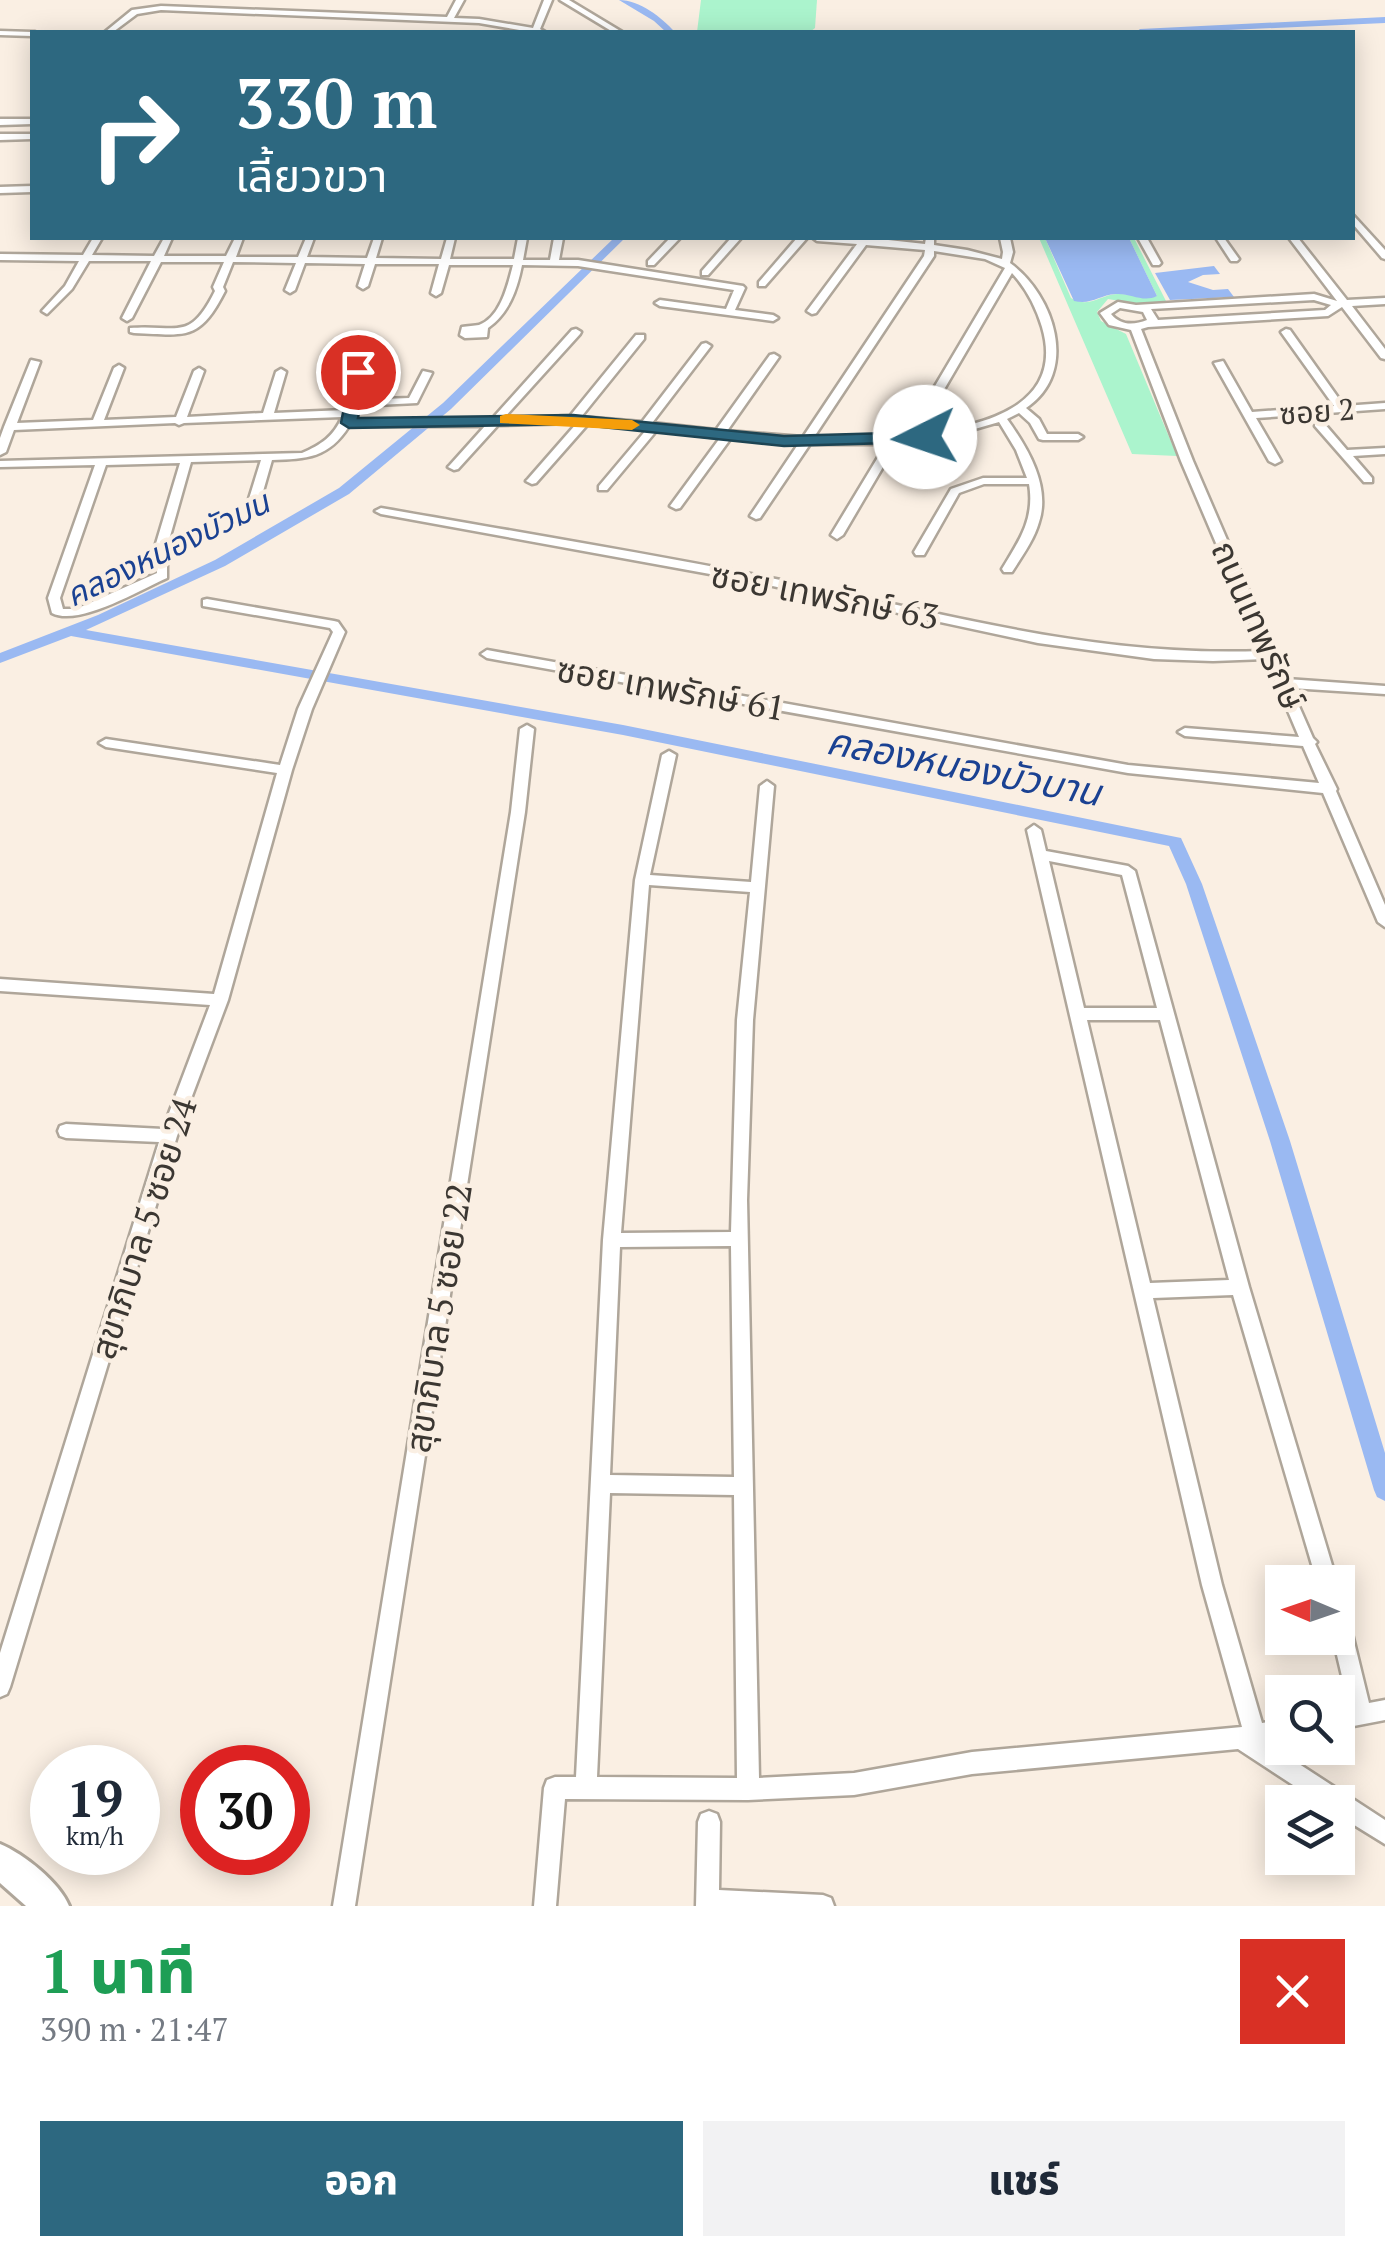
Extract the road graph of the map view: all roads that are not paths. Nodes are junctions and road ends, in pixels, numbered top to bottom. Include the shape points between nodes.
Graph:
1 (373, 0) edge
2 (460, 0) edge
3 (548, 0) edge
4 (564, 0) edge
5 (363, 16) junction
6 (450, 20) junction
7 (112, 30) edge
8 (528, 30) edge
9 (539, 30) edge
10 (615, 30) edge
11 (0, 33) edge
12 (30, 34) edge
13 (0, 122) edge
14 (30, 122) edge
15 (0, 137) edge
16 (30, 137) edge
17 (0, 190) edge
18 (30, 190) edge
19 (1355, 220) edge
20 (97, 240) edge
21 (167, 240) edge
22 (238, 240) edge
23 (309, 240) edge
24 (377, 240) edge
25 (450, 240) edge
26 (523, 240) edge
27 (559, 240) edge
28 (673, 240) edge
29 (734, 240) edge
30 (800, 240) edge
31 (865, 240) edge
32 (1005, 240) edge
33 (1144, 240) edge
34 (1221, 240) edge
35 (1295, 240) edge
36 (929, 244) edge
37 (1385, 256) edge
38 (0, 257) edge
39 (86, 258) junction
40 (158, 258) junction
41 (230, 259) junction
42 (1234, 259) dead end
43 (302, 260) junction
44 (371, 260) junction
45 (445, 261) junction
46 (518, 262) junction
47 (554, 262) junction
48 (652, 263) dead end
49 (1156, 263) dead end
50 (1008, 266) junction
51 (705, 273) dead end
52 (762, 284) dead end
53 (364, 286) dead end
54 (290, 290) dead end
55 (436, 292) dead end
56 (1385, 301) edge
57 (660, 303) dead end
58 (1342, 304) junction
59 (1140, 307) junction
60 (812, 310) dead end
61 (47, 311) dead end
62 (729, 313) junction
63 (127, 318) dead end
64 (772, 318) dead end
65 (1149, 324) junction
66 (480, 328) dead end
67 (1135, 328) junction
68 (134, 330) dead end
69 (576, 332) dead end
70 (1286, 332) dead end
71 (640, 337) dead end
72 (706, 346) dead end
73 (774, 356) dead end
74 (1385, 356) edge
75 (34, 362) dead end
76 (1219, 364) dead end
77 (118, 368) dead end
78 (198, 371) dead end
79 (281, 372) dead end
80 (358, 372) dead end
81 (427, 373) dead end
82 (1385, 406) edge
83 (1020, 408) junction
84 (1341, 409) junction
85 (351, 413) junction
86 (1249, 415) junction
87 (268, 416) junction
88 (1001, 418) junction
89 (500, 419) junction
90 (579, 420) junction
91 (97, 422) junction
92 (179, 422) junction
93 (1319, 424) dead end
94 (649, 426) junction
95 (9, 427) junction
96 (722, 435) junction
97 (1078, 437) dead end
98 (894, 439) junction
99 (909, 439) junction
100 (805, 442) junction
101 (1385, 451) edge
102 (0, 452) edge
103 (1345, 454) junction
104 (266, 459) junction
105 (186, 461) junction
106 (1275, 461) dead end
107 (0, 464) edge
108 (101, 464) junction
109 (454, 467) dead end
110 (1368, 480) dead end
111 (532, 481) dead end
112 (1032, 481) junction
113 (603, 488) dead end
114 (254, 502) dead end
115 (676, 506) dead end
116 (380, 511) dead end
117 (756, 516) dead end
118 (837, 536) dead end
119 (920, 552) dead end
120 (1008, 569) dead end
121 (207, 603) dead end
122 (487, 654) dead end
123 (1272, 654) junction
124 (1284, 682) junction
125 (1385, 690) edge
126 (527, 729) dead end
127 (1184, 732) dead end
128 (106, 742) dead end
129 (1310, 742) junction
130 (669, 754) dead end
131 (284, 770) junction
132 (767, 786) dead end
133 (1330, 789) junction
134 (1034, 830) dead end
135 (1040, 855) junction
136 (642, 880) junction
137 (758, 887) junction
138 (1385, 922) edge
139 (0, 986) edge
140 (220, 1000) junction
141 (1078, 1014) junction
142 (1168, 1014) junction
143 (66, 1131) dead end
144 (169, 1136) junction
145 (739, 1239) junction
146 (612, 1240) junction
147 (1240, 1287) junction
148 (1143, 1291) junction
149 (600, 1484) junction
150 (743, 1486) junction
151 (1322, 1565) edge
152 (1347, 1655) edge
153 (0, 1686) edge
154 (1385, 1710) edge
155 (1361, 1714) junction
156 (1355, 1715) edge
157 (1265, 1734) edge
158 (1248, 1737) junction
159 (748, 1789) junction
160 (586, 1790) junction
161 (709, 1822) dead end
162 (1385, 1833) edge
163 (0, 1861) edge
164 (707, 1904) edge
165 (52, 1906) edge
166 (344, 1906) edge
167 (545, 1906) edge
168 (823, 1906) edge

1 - 5 street
2 - 6 street
3 - 9 street
4 - 10 street
5 - 6 street
5 - 7 street via 148,8
6 - 8 street
11 - 12 street
13 - 14 street
15 - 16 street
17 - 18 street
19 - 37 street
20 - 39 street
21 - 40 street
22 - 41 street
23 - 43 street
24 - 44 street
25 - 45 street
26 - 46 street
27 - 47 street
28 - 48 street
29 - 51 street
30 - 52 street
31 - 36 street
31 - 60 street
32 - 50 street
33 - 49 street
34 - 42 street
35 - 58 street, ซอย 2
36 - 50 street
36 - 100 street via 908,292
38 - 39 street
39 - 40 street
39 - 61 street
40 - 41 street
40 - 63 street
41 - 43 street
41 - 68 street via 202,326
43 - 44 street
43 - 54 street
44 - 45 street
44 - 53 street
45 - 46 street
45 - 55 street
46 - 47 street
46 - 66 street via 511,293
47 - 62 street via 740,288
50 - 83 street via 1027,284 1055,349 1045,388
50 - 99 street
56 - 58 street
57 - 62 street
58 - 59 street via 1314,297
58 - 65 street via 1328,314
58 - 74 street, ซอย 2
59 - 65 street via 1153,317
59 - 67 street, ถนนเทพรักษ์ via 1118,305 1105,313 1113,324
62 - 64 street
65 - 67 street
67 - 123 street, ถนนเทพรักษ์
69 - 89 street
70 - 84 street
71 - 90 street
72 - 94 street
73 - 96 street
75 - 95 street
76 - 86 street
77 - 91 street
78 - 92 street
79 - 87 street
80 - 85 street
81 - 85 street via 413,401
82 - 84 street, ซอย 2
83 - 88 street
83 - 97 street via 1043,436
84 - 86 street, ซอย 2
85 - 87 street
85 - 89 street via 384,422
85 - 104 street via 337,438 315,452
86 - 106 street
87 - 92 street
88 - 99 street
88 - 112 street
89 - 90 street
89 - 109 street
90 - 94 street
90 - 111 street
91 - 92 street
91 - 95 street
93 - 103 street
94 - 96 street
94 - 113 street
95 - 102 street
96 - 100 street
96 - 115 street
98 - 99 street
98 - 100 street
98 - 118 street
100 - 117 street
101 - 103 street
103 - 110 street
104 - 105 street
104 - 114 street
105 - 108 street
105 - 108 street via 161,546 163,575 78,613 58,612 54,598
107 - 108 street
112 - 119 street via 983,481 955,491
112 - 120 street via 1036,516
116 - 123 street, ซอย เทพรักษ์ 63 via 1092,649 1207,660
121 - 131 street, สุขาภิบาล 5 ซอย 24 via 334,625 339,632
122 - 133 street, ซอย เทพรักษ์ 61 via 1128,770
123 - 124 street, ถนนเทพรักษ์
124 - 125 street
124 - 129 street, ถนนเทพรักษ์
126 - 166 street, สุขาภิบาล 5 ซอย 22
127 - 129 street
128 - 131 street
129 - 133 street, ถนนเทพรักษ์
130 - 136 street
131 - 140 street, สุขาภิบาล 5 ซอย 24
132 - 137 street
133 - 138 street, ถนนเทพรักษ์
134 - 135 street
135 - 141 street
135 - 142 street via 1128,871
136 - 137 street
136 - 146 street
137 - 145 street via 745,1020
139 - 140 street
140 - 144 street, สุขาภิบาล 5 ซอย 24
141 - 142 street
141 - 148 street
142 - 147 street
143 - 144 street
144 - 153 street, สุขาภิบาล 5 ซอย 24
145 - 146 street
145 - 150 street
146 - 149 street
147 - 148 street
147 - 151 street
148 - 158 street
149 - 150 street
149 - 160 street
150 - 159 street
152 - 155 street
154 - 155 street
155 - 156 street
157 - 158 street
158 - 159 street via 972,1763 854,1784
158 - 162 street
159 - 160 street
160 - 167 street via 554,1788
161 - 164 street
163 - 165 main road
164 - 168 street

